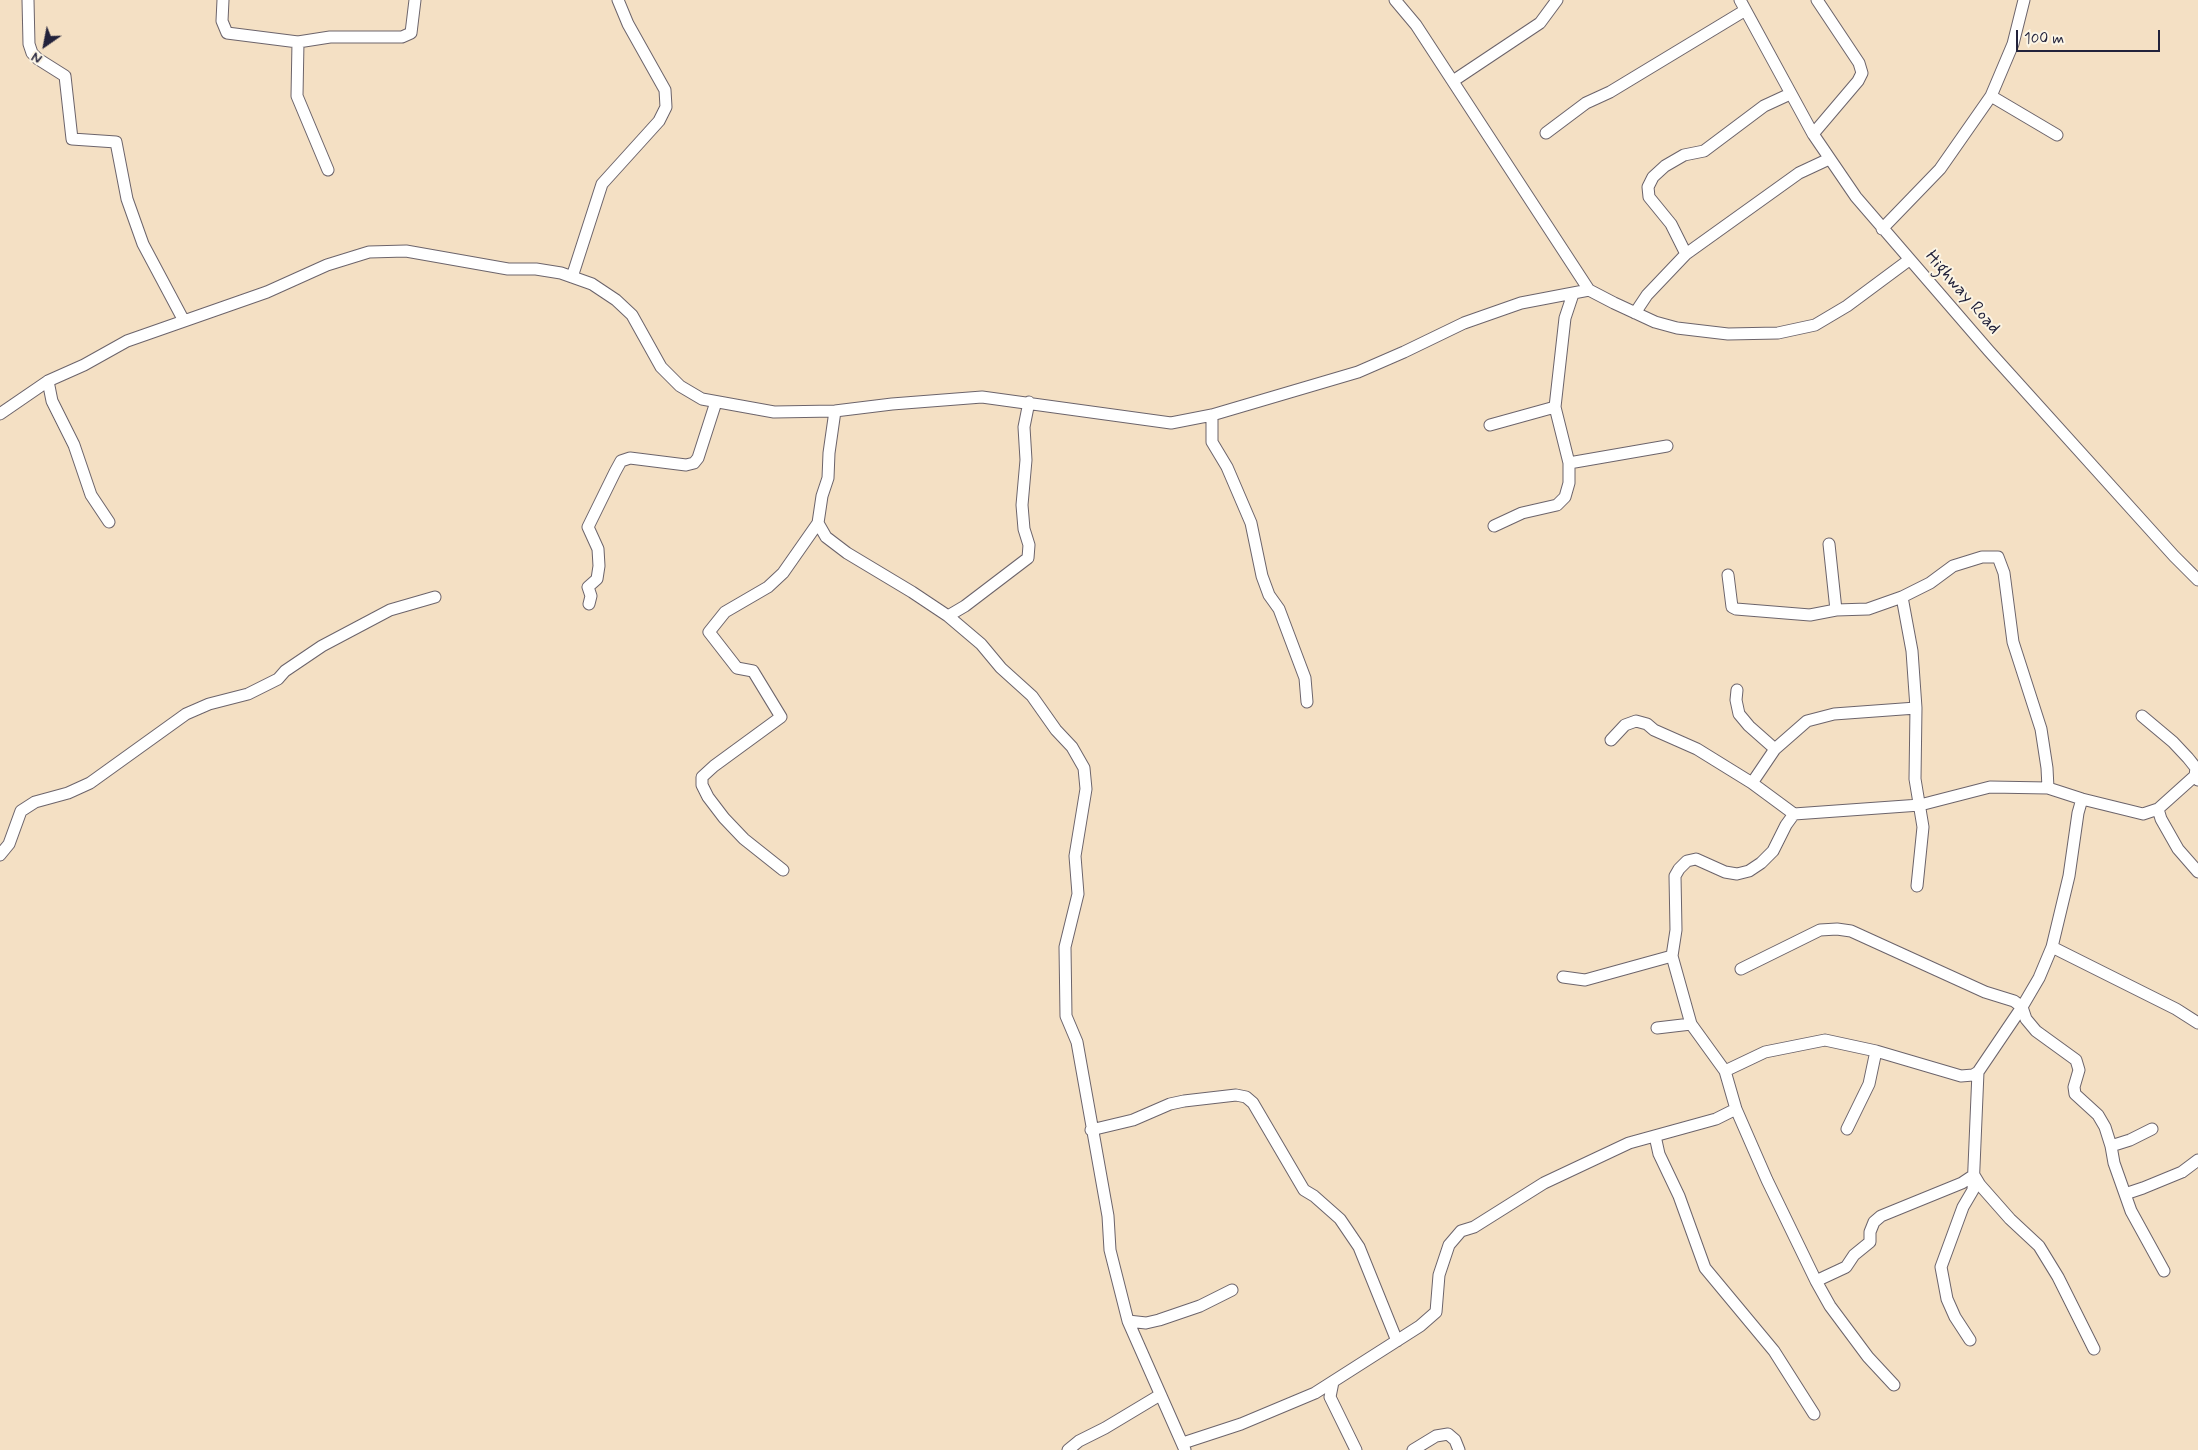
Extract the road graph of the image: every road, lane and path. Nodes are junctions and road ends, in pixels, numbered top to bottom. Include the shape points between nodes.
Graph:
1 (28, 0) edge
2 (222, 0) edge
3 (415, 0) edge
4 (618, 0) edge
5 (1395, 0) edge
6 (1557, 0) edge
7 (1817, 0) edge
8 (2024, 0) edge
9 (1742, 5) edge
10 (298, 42) junction
11 (1453, 81) junction
12 (1790, 94) junction
13 (1991, 96) junction
14 (1546, 133) dead end
15 (1813, 134) junction
16 (2057, 135) dead end
17 (1829, 159) junction
18 (328, 170) dead end
19 (1882, 229) junction
20 (1686, 254) junction
21 (1909, 260) junction
22 (572, 277) junction
23 (1588, 290) junction
24 (1573, 294) junction
25 (1636, 312) junction
26 (184, 321) junction
27 (48, 381) junction
28 (716, 402) junction
29 (1029, 402) junction
30 (1555, 407) junction
31 (835, 411) junction
32 (0, 414) edge
33 (1212, 415) junction
34 (1490, 425) dead end
35 (1667, 446) dead end
36 (1570, 463) junction
37 (109, 522) dead end
38 (818, 522) junction
39 (1494, 526) dead end
40 (1829, 544) dead end
41 (1728, 576) dead end
42 (2198, 580) edge
43 (435, 596) dead end
44 (1902, 597) junction
45 (589, 604) dead end
46 (1836, 610) junction
47 (948, 616) junction
48 (1737, 690) dead end
49 (1307, 702) dead end
50 (1916, 708) junction
51 (2142, 716) dead end
52 (1611, 740) dead end
53 (1775, 749) junction
54 (2197, 777) edge
55 (1752, 783) junction
56 (2048, 788) junction
57 (2082, 799) junction
58 (1920, 805) junction
59 (2158, 809) junction
60 (1794, 814) junction
61 (0, 855) edge
62 (783, 870) dead end
63 (2198, 872) edge
64 (1917, 886) dead end
65 (2052, 947) junction
66 (1672, 956) junction
67 (1741, 969) dead end
68 (1562, 977) dead end
69 (2022, 1008) junction
70 (2198, 1023) edge
71 (1691, 1024) junction
72 (1657, 1028) dead end
73 (1876, 1051) junction
74 (1725, 1071) junction
75 (1978, 1072) junction
76 (1736, 1109) junction
77 (1847, 1129) dead end
78 (2152, 1129) dead end
79 (1091, 1130) junction
80 (1655, 1136) junction
81 (2111, 1146) junction
82 (2198, 1160) edge
83 (1974, 1175) junction
84 (2125, 1194) junction
85 (2164, 1271) dead end
86 (1816, 1281) junction
87 (1232, 1290) dead end
88 (1128, 1321) junction
89 (1970, 1340) dead end
90 (1397, 1341) junction
91 (2094, 1349) dead end
92 (1333, 1382) junction
93 (1894, 1385) dead end
94 (1315, 1393) junction
95 (1160, 1395) junction
96 (1330, 1396) junction
97 (1814, 1414) dead end
98 (1184, 1446) edge
99 (1068, 1450) edge
100 (1356, 1450) edge
101 (1413, 1450) edge
102 (1459, 1450) edge

1 - 26 street via 32,53 65,76 72,139 116,142 126,199 142,244
2 - 10 street via 222,21 226,33
3 - 10 street via 411,33 402,37 330,37
4 - 22 street via 665,90 666,107 659,121 602,184
5 - 11 street
6 - 11 street via 1540,23
7 - 15 street via 1862,72
8 - 13 street via 2013,44
9 - 12 street, Highway Road
9 - 14 street via 1610,92 1586,103
10 - 18 street via 297,96
11 - 23 street
12 - 15 street, Highway Road
12 - 20 street via 1764,106 1704,151 1684,155 1653,177 1648,187 1649,197 1671,224
13 - 16 street
13 - 19 street via 1940,168
15 - 17 street, Highway Road
17 - 19 street, Highway Road
17 - 20 street via 1799,174
19 - 21 street, Highway Road
20 - 25 street via 1647,295
21 - 25 street via 1847,306 1815,324 1778,333 1701,332 1655,322
21 - 42 street, Highway Road
22 - 26 street via 536,269 500,268 406,250 369,252
22 - 28 street via 592,284 632,315 661,367 680,386 702,399
23 - 24 street
23 - 25 street
24 - 30 street via 1565,318
24 - 33 street via 1513,306 1464,323 1358,372
26 - 27 street via 127,341
27 - 32 street
27 - 37 street via 52,401 74,445 91,495
28 - 31 street via 774,412
28 - 45 street via 694,463 686,465 630,458 621,461 614,472 588,527 598,549 599,566 597,579 588,587
29 - 31 street via 982,398
29 - 33 street via 1171,423
29 - 47 street via 1024,427 1026,460 1022,505 1028,558
30 - 34 street
30 - 36 street
31 - 38 street via 828,478
33 - 49 street via 1212,442 1251,523 1262,576 1279,609 1305,678
35 - 36 street
36 - 39 street via 1565,496 1557,505 1522,513
38 - 47 street via 826,537 847,553
38 - 62 street via 782,573 768,587 725,612 709,632 737,668 753,671 781,718 714,766 702,777 702,785 708,797 738,832
40 - 46 street
41 - 46 street via 1732,607 1740,611 1810,614
43 - 61 street via 381,614 322,646 278,679 248,694 186,714 90,783 35,802 20,811 9,844
44 - 46 street via 1868,609
44 - 50 street via 1912,651
44 - 56 street via 1954,566 1982,557 1998,557 2004,573 2013,642 2041,729
47 - 79 street via 1032,696 1072,747 1084,768 1086,789 1075,856 1078,894 1065,947 1065,984 1066,1016 1076,1042
48 - 53 street via 1739,714
50 - 53 street via 1834,714 1807,721
50 - 58 street via 1915,779
51 - 54 street via 2188,758 2196,768
52 - 55 street via 1625,725 1636,721 1697,749
53 - 55 street
54 - 59 street
55 - 60 street
56 - 57 street
56 - 58 street via 1990,787
57 - 59 street via 2143,814
57 - 65 street via 2069,876
58 - 60 street
58 - 64 street via 1923,828
59 - 63 street via 2178,849
60 - 66 street via 1773,851 1749,871 1725,872 1696,859 1687,861 1679,869 1675,876 1676,930
65 - 69 street
65 - 70 street
66 - 68 street via 1585,980
66 - 71 street
67 - 69 street via 1820,930 1837,929 1851,931 1985,992 2014,1001
69 - 75 street
69 - 81 street via 2036,1031 2076,1060 2079,1070 2075,1094 2098,1115
71 - 72 street
71 - 74 street
73 - 74 street via 1825,1040 1765,1052
73 - 75 street via 1961,1076 1973,1076
73 - 77 street via 1869,1084
74 - 76 street
75 - 83 street
76 - 80 street via 1716,1119
76 - 86 street
78 - 81 street
79 - 88 street via 1108,1216 1110,1250
79 - 90 street via 1134,1120 1184,1101 1236,1095 1246,1097 1253,1103 1304,1190 1340,1219 1359,1247
80 - 90 street via 1628,1143 1544,1183 1461,1231 1449,1245 1439,1275 1436,1312
80 - 97 street via 1659,1154 1679,1196 1705,1268 1774,1351
81 - 84 street
82 - 84 street via 2182,1172
83 - 86 street via 1881,1216 1874,1222 1870,1242 1854,1255 1846,1267
83 - 89 street via 1973,1190 1940,1266 1954,1317
83 - 91 street via 2010,1219 2039,1246
84 - 85 street
86 - 93 street via 1830,1306
87 - 88 street via 1200,1306 1159,1320 1146,1323
88 - 95 street
90 - 92 street
92 - 94 street
92 - 96 street
94 - 96 street
94 - 98 street
95 - 98 street
95 - 99 street
96 - 100 street
101 - 102 street via 1436,1436 1448,1434

